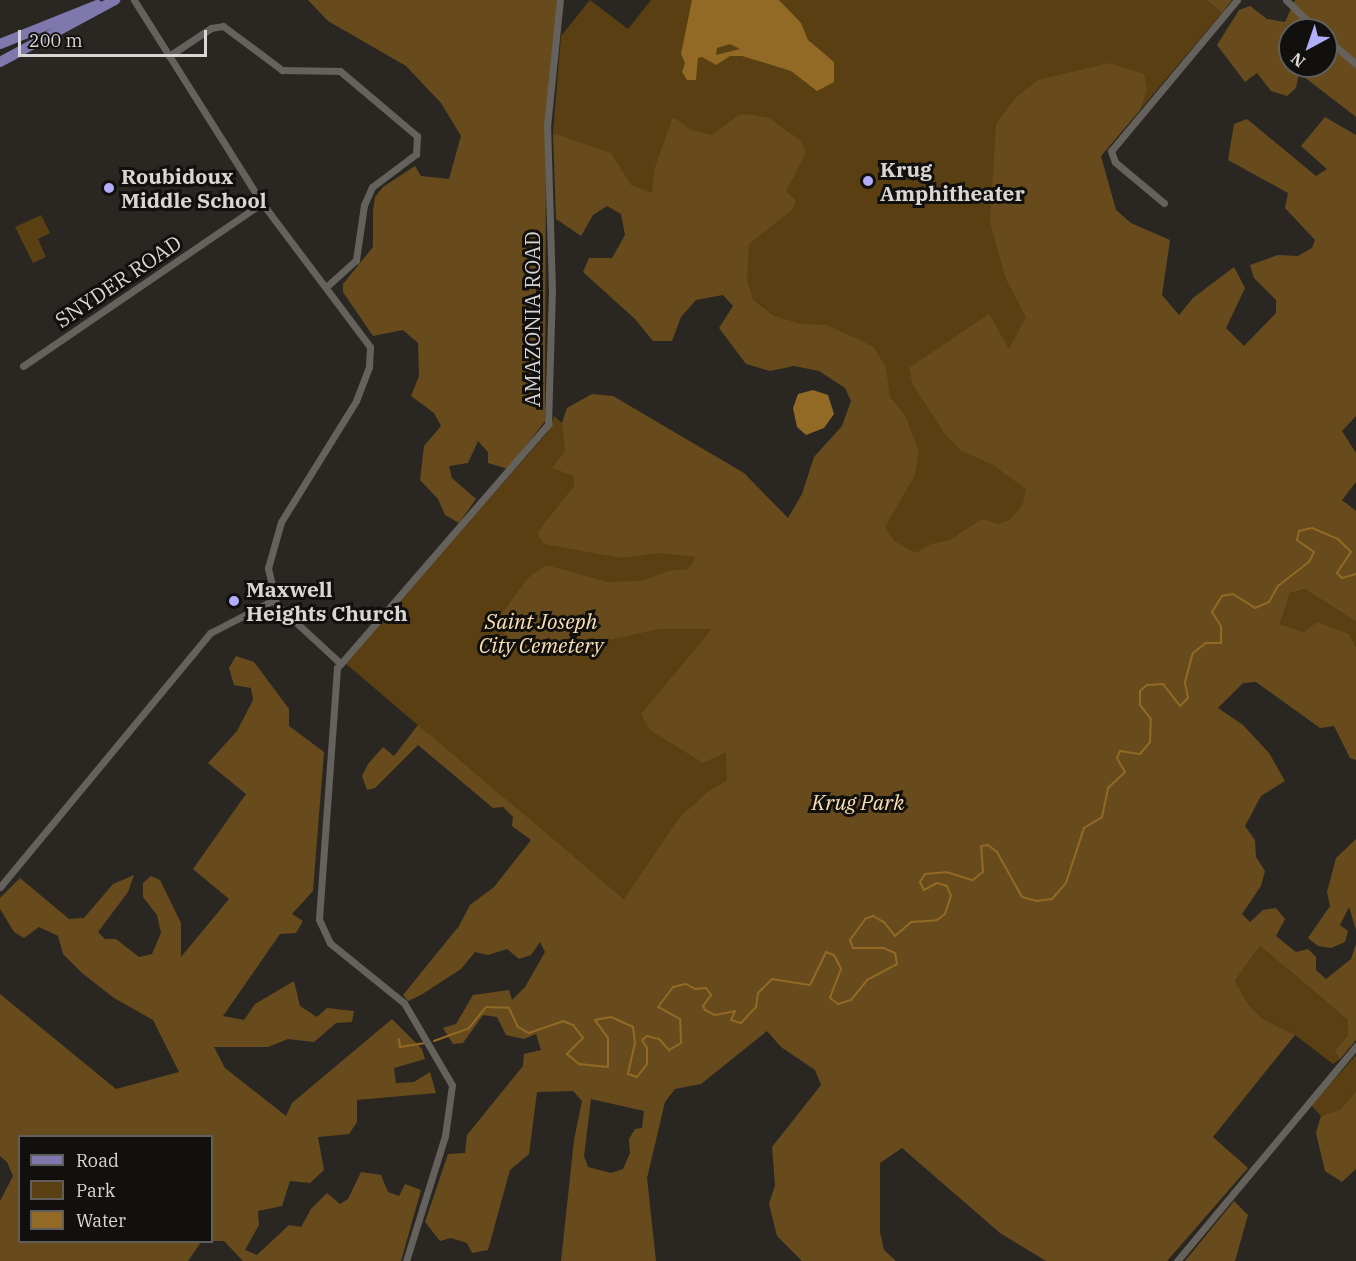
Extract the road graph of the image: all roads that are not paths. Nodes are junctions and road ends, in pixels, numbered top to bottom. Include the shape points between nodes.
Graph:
1 (114, 0) edge
2 (134, 0) edge
3 (560, 0) edge
4 (1237, 0) edge
5 (1303, 0) edge
6 (1289, 2) edge
7 (1305, 18) edge
8 (0, 44) edge
9 (1338, 48) edge
10 (169, 56) junction
11 (0, 62) edge
12 (1356, 64) edge
13 (262, 203) junction
14 (1164, 203) dead end
15 (327, 286) junction
16 (23, 366) dead end
17 (274, 600) junction
18 (341, 664) junction
19 (1, 884) edge
20 (1356, 1046) edge
21 (406, 1261) edge
22 (1177, 1261) edge

1 - 8 main road
1 - 11 main road
2 - 10 street
3 - 18 street, AMAZONIA ROAD via 548,127 552,291 548,424
4 - 14 street via 1118,143 1111,157
5 - 6 street
6 - 7 street
9 - 12 street
10 - 13 street
10 - 15 street via 211,28 223,26 282,70 340,70 417,136 416,154 372,187 364,205 356,260
13 - 15 street
13 - 16 street, SNYDER ROAD
15 - 17 street via 367,340 369,367 342,427 273,539 268,568
17 - 18 street
17 - 19 street via 210,633
18 - 21 street, AMAZONIA ROAD via 337,668 330,739 319,905 324,934 348,960 404,1003 452,1085 445,1136
20 - 22 street

